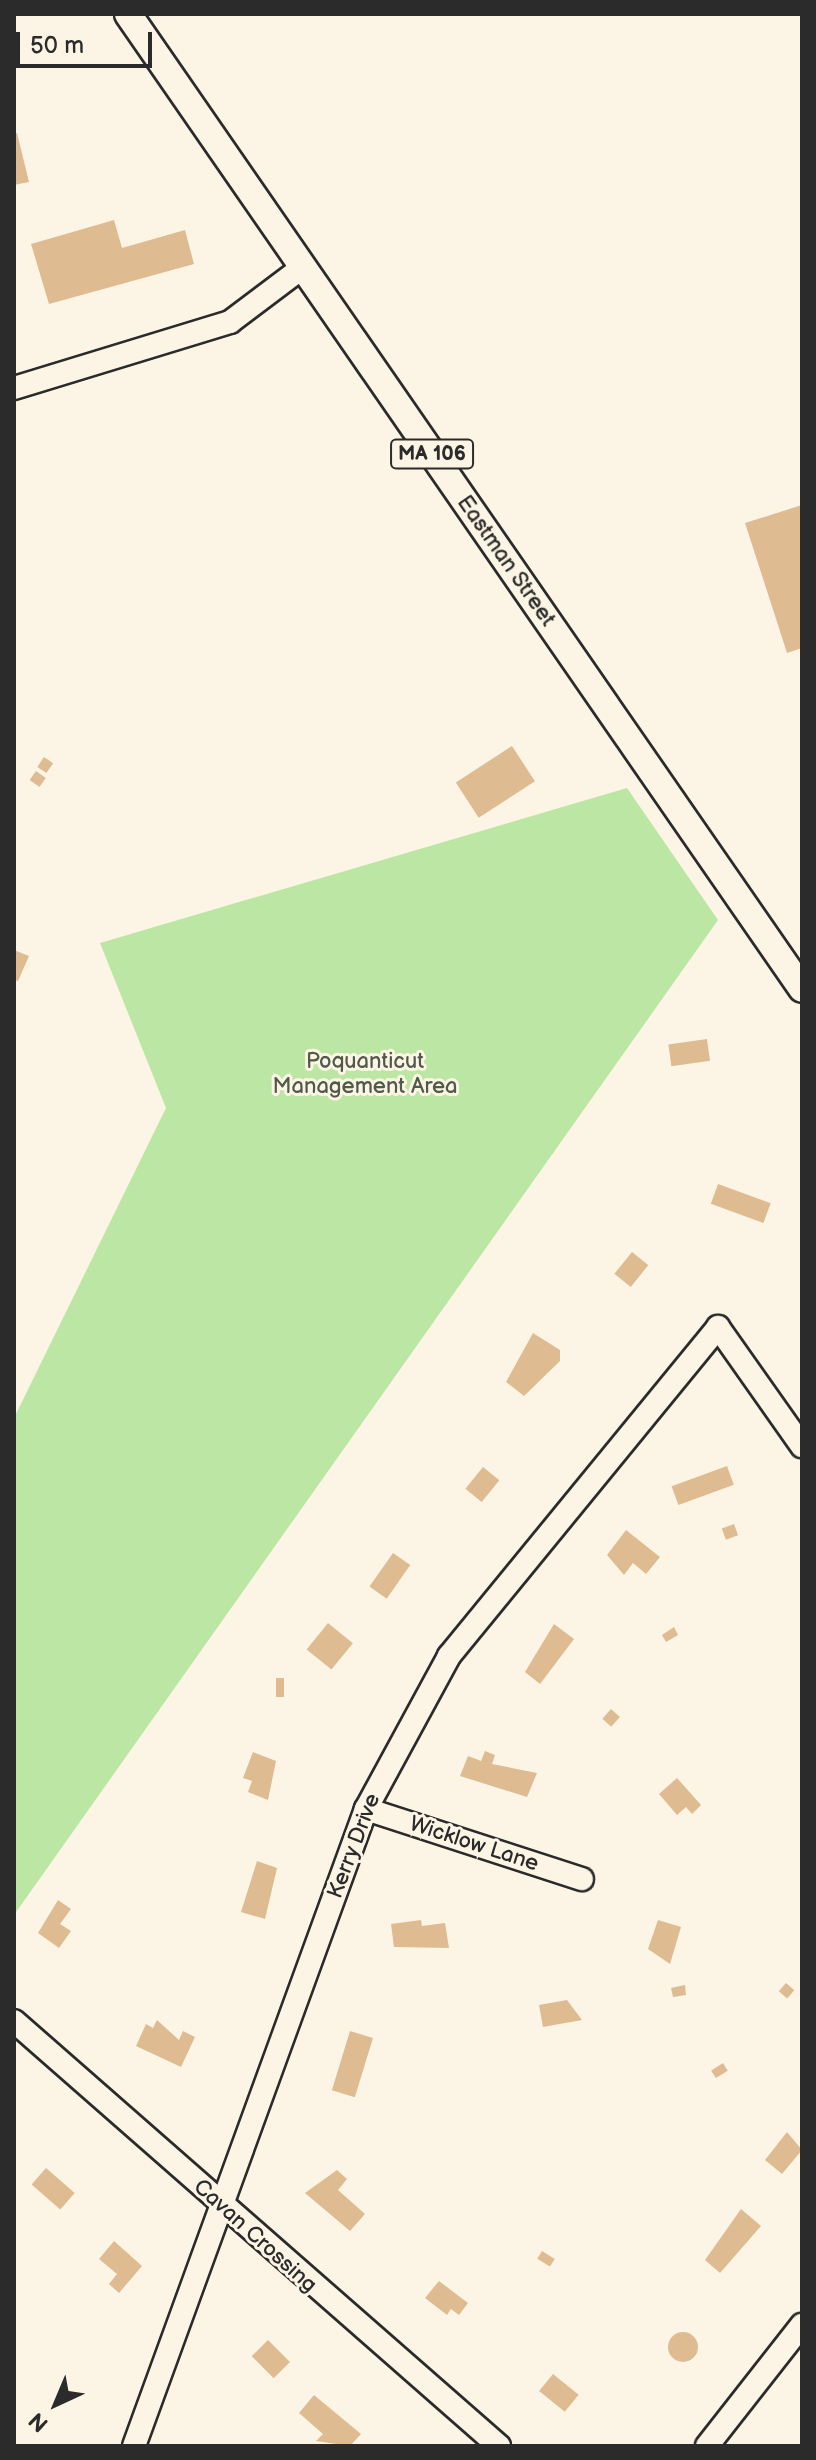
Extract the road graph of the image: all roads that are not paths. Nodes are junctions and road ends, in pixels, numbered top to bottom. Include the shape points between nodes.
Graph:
1 (128, 14) edge
2 (303, 267) junction
3 (14, 388) edge
4 (802, 989) edge
5 (802, 1446) edge
6 (366, 1809) junction
7 (582, 1879) dead end
8 (14, 2021) edge
9 (225, 2209) junction
10 (802, 2325) edge
11 (134, 2446) edge
12 (499, 2446) edge
13 (707, 2446) edge

1 - 2 main road, Eastman Street / MA 106
2 - 3 street via 230,322
2 - 4 main road, Eastman Street / MA 106
5 - 6 street, Kerry Drive via 718,1327 449,1656
6 - 7 street, Wicklow Lane
6 - 9 street, Kerry Drive
8 - 9 street, Cavan Crossing
9 - 11 street, Kerry Drive
9 - 12 street, Cavan Crossing
10 - 13 street

